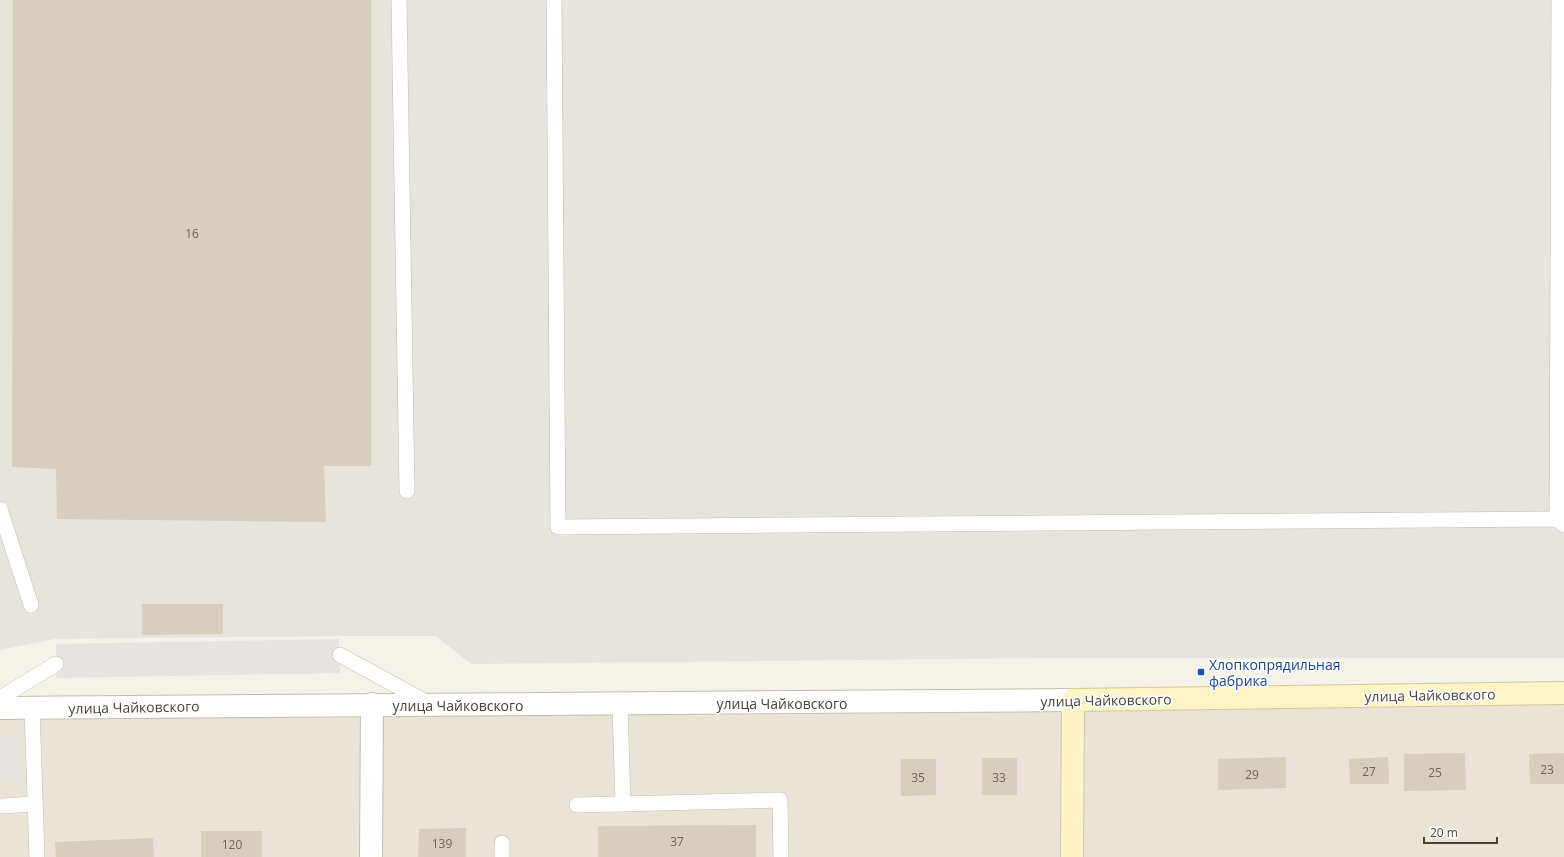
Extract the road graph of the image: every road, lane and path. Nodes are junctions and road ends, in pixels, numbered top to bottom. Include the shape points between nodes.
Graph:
1 (399, 0) edge
2 (554, 0) edge
3 (1559, 0) edge
4 (407, 491) dead end
5 (0, 509) edge
6 (1561, 522) edge
7 (31, 605) dead end
8 (340, 655) dead end
9 (56, 664) dead end
10 (1564, 692) edge
11 (0, 698) edge
12 (1073, 700) junction
13 (372, 704) junction
14 (620, 704) junction
15 (432, 706) junction
16 (0, 708) edge
17 (32, 708) junction
18 (35, 804) junction
19 (623, 804) junction
20 (577, 805) dead end
21 (0, 806) edge
22 (37, 857) edge
23 (371, 857) edge
24 (781, 857) edge
25 (1072, 857) edge

1 - 4 lane
2 - 6 lane via 558,526
3 - 6 lane
5 - 7 lane
8 - 15 lane
9 - 11 lane
10 - 12 main road, улица Чайковского
12 - 14 street, улица Чайковского
12 - 25 main road
13 - 15 street, улица Чайковского
13 - 17 street, улица Чайковского
13 - 23 street
14 - 15 street, улица Чайковского
14 - 19 lane
16 - 17 street, улица Чайковского
17 - 18 lane
18 - 21 lane
18 - 22 lane
19 - 20 lane
19 - 24 lane via 780,800

